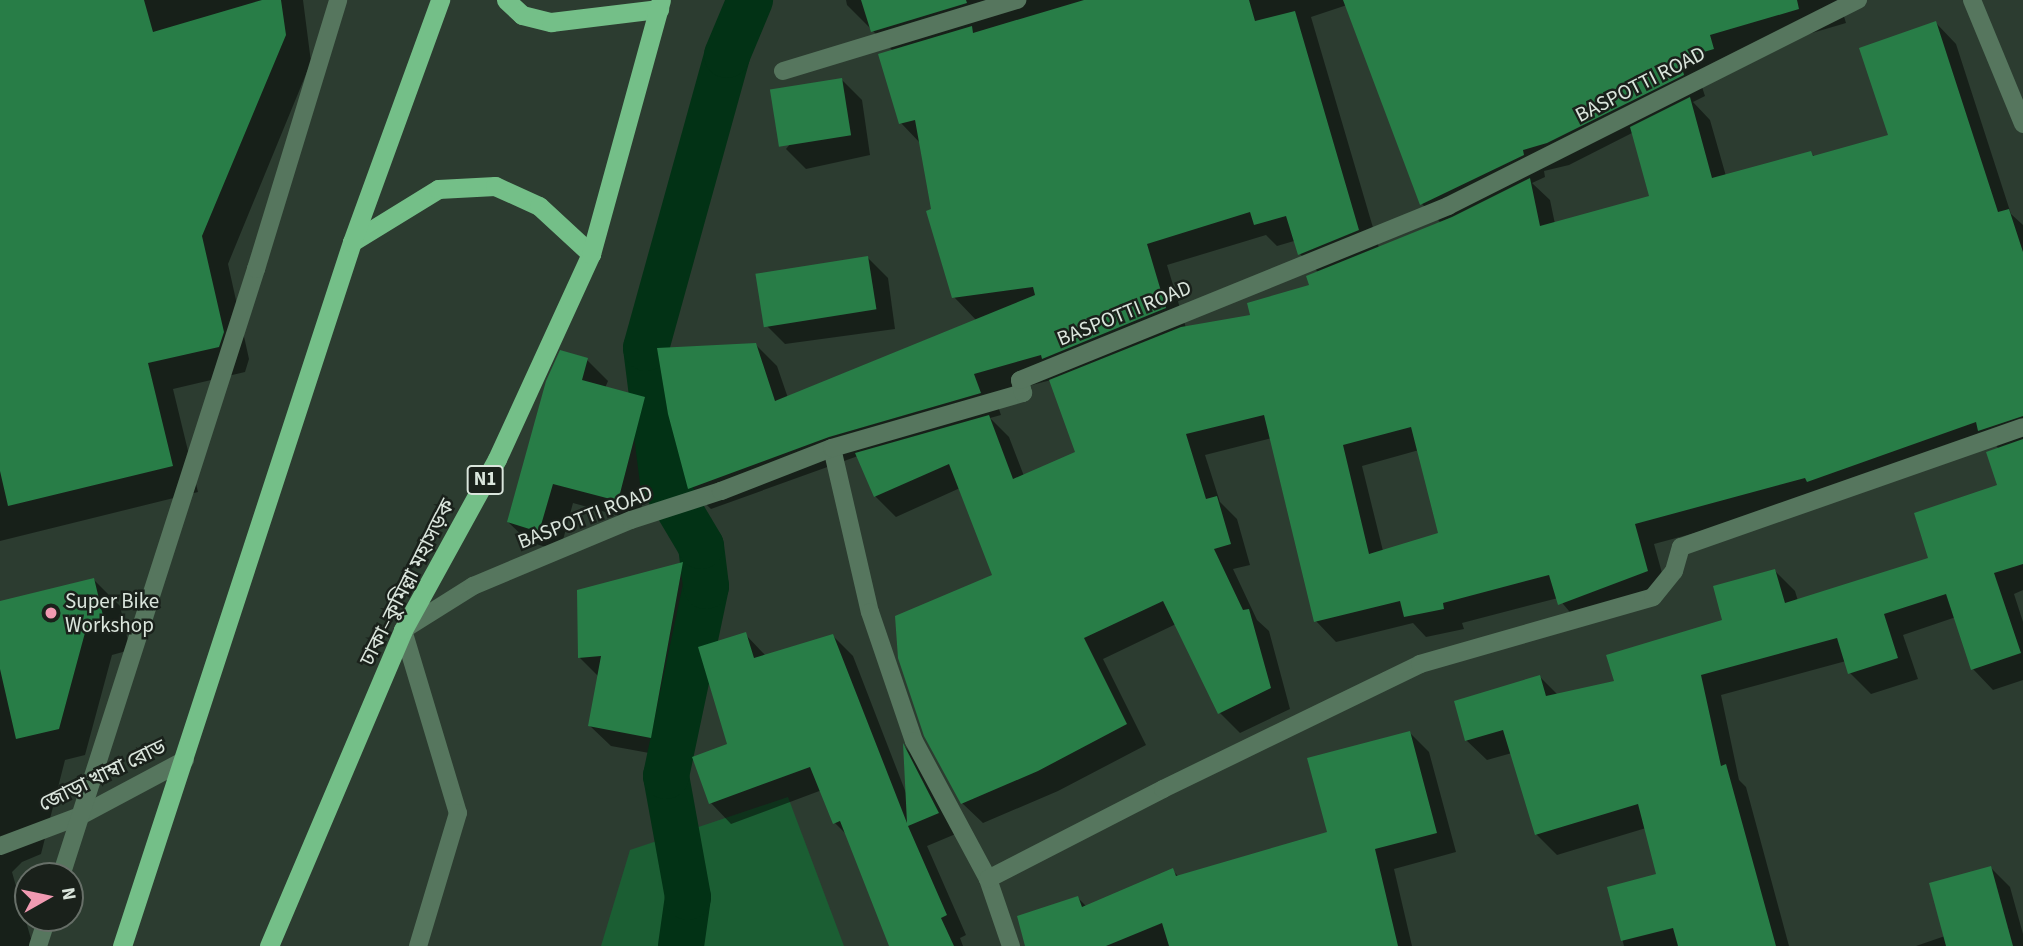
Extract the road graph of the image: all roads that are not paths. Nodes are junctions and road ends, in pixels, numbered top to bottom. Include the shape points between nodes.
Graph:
1 (338, 0) edge
2 (440, 0) edge
3 (506, 0) edge
4 (1017, 0) edge
5 (1858, 0) edge
6 (1972, 0) edge
7 (660, 5) edge
8 (783, 71) dead end
9 (2023, 124) edge
10 (352, 242) junction
11 (591, 254) junction
12 (2023, 426) edge
13 (832, 448) junction
14 (403, 630) junction
15 (185, 760) junction
16 (80, 816) junction
17 (0, 846) edge
18 (65, 862) edge
19 (988, 879) junction
20 (122, 946) edge
21 (269, 946) edge
22 (418, 946) edge
23 (1011, 946) edge

1 - 16 street
2 - 10 highway
3 - 7 highway via 522,15 551,22
4 - 8 street
5 - 13 street, BASPOTTI ROAD via 1448,206 1020,380 1023,393
6 - 9 street
7 - 11 highway, ঢাকা–কুমিল্লা মহাসড়ক / N1
10 - 11 highway via 438,189 495,186 539,206
10 - 15 highway
11 - 14 highway, ঢাকা–কুমিল্লা মহাসড়ক / N1 via 496,459
12 - 19 street via 1681,547 1674,571 1653,597 1420,664
13 - 14 street, BASPOTTI ROAD via 631,520 473,586
13 - 19 street via 870,612 914,741
14 - 21 highway, ঢাকা–কুমিল্লা মহাসড়ক / N1
14 - 22 street via 458,813
15 - 16 street, জোড়া খাম্বা রোড
15 - 20 highway
16 - 17 street, জোড়া খাম্বা রোড
16 - 18 street
19 - 23 street

